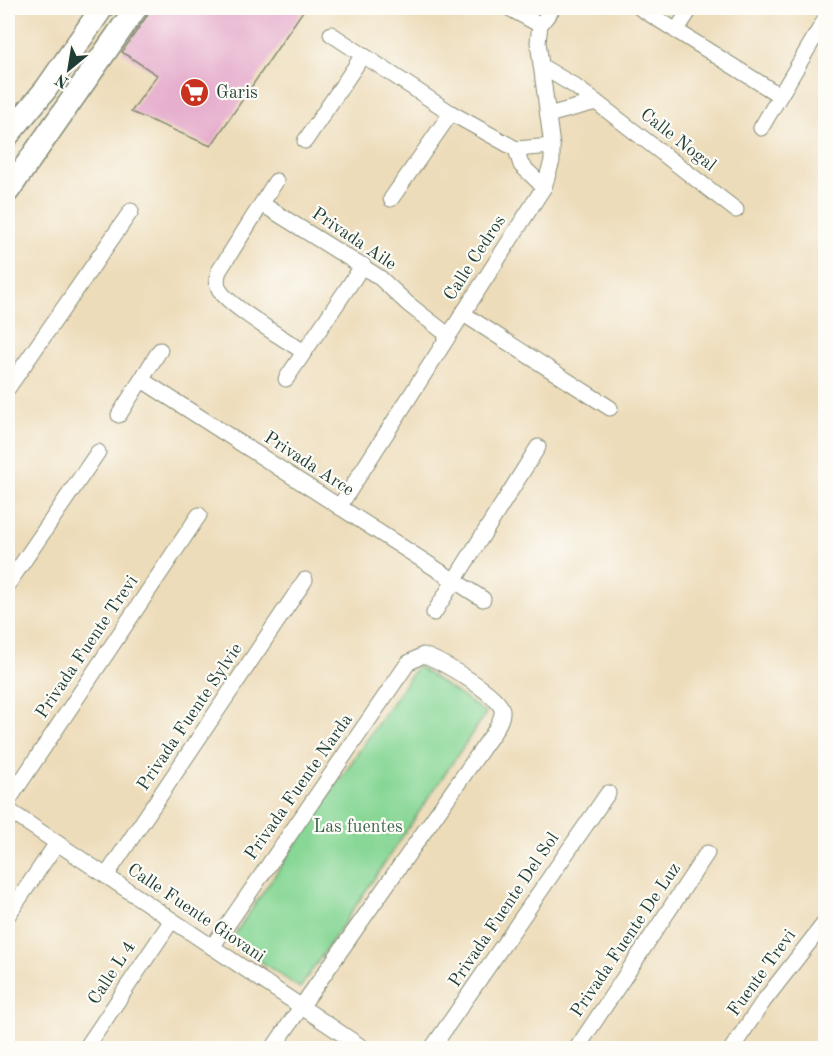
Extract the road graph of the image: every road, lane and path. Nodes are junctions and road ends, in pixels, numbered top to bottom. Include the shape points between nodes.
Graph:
1 (102, 8) edge
2 (136, 8) edge
3 (509, 8) edge
4 (553, 8) edge
5 (640, 8) edge
6 (691, 8) edge
7 (825, 18) edge
8 (540, 25) junction
9 (676, 31) junction
10 (331, 34) dead end
11 (363, 55) junction
12 (541, 66) junction
13 (780, 95) junction
14 (597, 102) junction
15 (451, 113) junction
16 (548, 115) junction
17 (761, 128) dead end
18 (8, 135) edge
19 (305, 141) dead end
20 (552, 146) junction
21 (516, 149) junction
22 (276, 181) dead end
23 (544, 187) junction
24 (8, 191) edge
25 (391, 199) dead end
26 (262, 204) junction
27 (736, 210) dead end
28 (131, 211) dead end
29 (363, 265) junction
30 (462, 313) junction
31 (448, 335) junction
32 (160, 350) dead end
33 (304, 352) junction
34 (286, 379) dead end
35 (142, 380) junction
36 (8, 388) edge
37 (610, 408) dead end
38 (119, 415) dead end
39 (538, 447) dead end
40 (98, 452) dead end
41 (339, 507) junction
42 (199, 515) dead end
43 (455, 579) junction
44 (305, 580) dead end
45 (8, 584) edge
46 (483, 599) dead end
47 (434, 613) dead end
48 (608, 793) dead end
49 (8, 801) edge
50 (8, 810) edge
51 (57, 843) junction
52 (707, 853) dead end
53 (106, 876) junction
54 (8, 915) edge
55 (172, 920) junction
56 (825, 921) edge
57 (212, 947) junction
58 (301, 1007) junction
59 (86, 1048) edge
60 (273, 1048) edge
61 (363, 1048) edge
62 (432, 1048) edge
63 (577, 1048) edge
64 (732, 1048) edge

1 - 18 main road via 46,89
2 - 24 main road
3 - 8 street
4 - 8 street
5 - 9 street
6 - 9 street
7 - 13 street
8 - 12 street, Calle Cedros
9 - 13 street
10 - 11 street
11 - 15 street
11 - 19 street
12 - 14 street, Calle Nogal
12 - 16 street, Calle Cedros
13 - 17 street
14 - 16 street
14 - 27 street, Calle Nogal
15 - 21 street
15 - 25 street
16 - 20 street, Calle Cedros
20 - 21 street
20 - 23 street, Calle Cedros
21 - 23 street via 521,165
22 - 26 street
23 - 30 street, Calle Cedros
26 - 29 street, Privada Aile
26 - 33 street via 219,271 217,286 226,299
28 - 36 street
29 - 31 street, Privada Aile
29 - 33 street
30 - 31 street, Calle Cedros
30 - 37 street
31 - 41 street, Calle Cedros
32 - 35 street
33 - 34 street
35 - 38 street
35 - 41 street, Privada Arce
39 - 43 street
40 - 45 street
41 - 43 street, Privada Arce
42 - 49 street, Privada Fuente Trevi
43 - 46 street, Privada Arce
43 - 47 street
44 - 53 street, Privada Fuente Sylvie
48 - 62 street, Privada Fuente Del Sol
50 - 51 street, Calle Fuente Giovani
51 - 53 street, Calle Fuente Giovani
51 - 54 street
52 - 63 street, Privada Fuente De Luz
53 - 55 street, Calle Fuente Giovani
55 - 57 street, Calle Fuente Giovani
55 - 59 street, Calle L 4
56 - 64 street, Fuente Trevi
57 - 58 street, Calle Fuente Giovani
57 - 58 street, Privada Fuente Narda via 408,663 423,655 433,658 490,695 502,708 494,732
58 - 60 street
58 - 61 street, Calle Fuente Giovani

